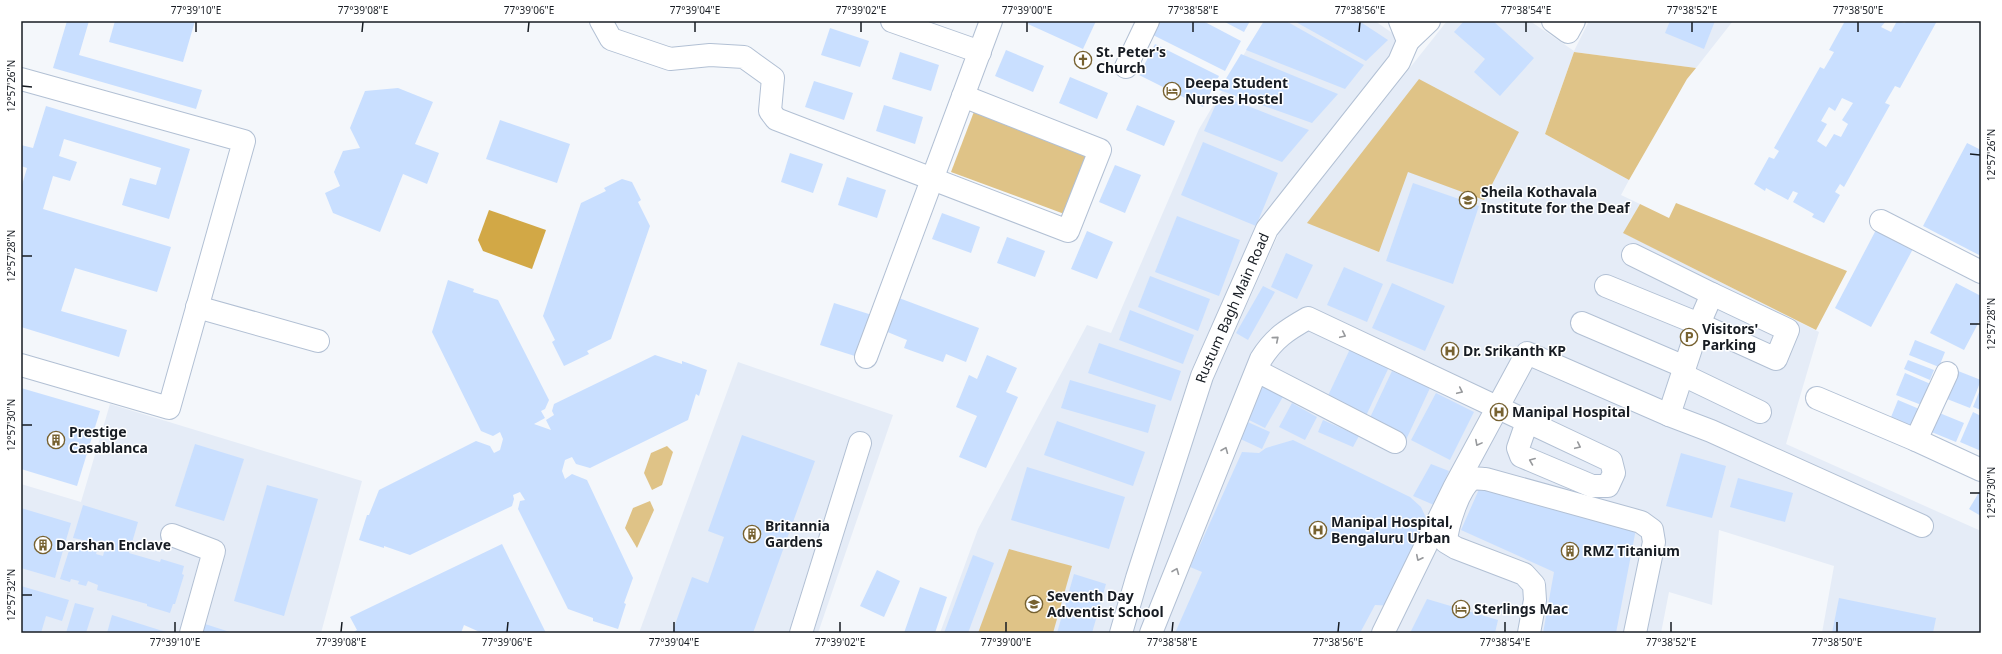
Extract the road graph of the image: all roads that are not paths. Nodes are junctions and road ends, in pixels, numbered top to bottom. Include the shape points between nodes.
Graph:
1 (595, 21) edge
2 (892, 21) edge
3 (992, 21) edge
4 (1148, 21) edge
5 (1400, 21) edge
6 (1429, 21) edge
7 (1553, 21) edge
8 (1574, 21) edge
9 (606, 30) edge
10 (1408, 41) junction
11 (980, 52) junction
12 (1126, 67) dead end
13 (21, 79) edge
14 (963, 96) junction
15 (933, 178) junction
16 (1881, 221) dead end
17 (1633, 255) dead end
18 (1981, 272) edge
19 (1606, 286) dead end
20 (1712, 294) junction
21 (197, 307) junction
22 (1582, 323) dead end
23 (1699, 324) junction
24 (318, 341) dead end
25 (866, 357) dead end
26 (21, 365) edge
27 (1257, 371) junction
28 (1684, 371) junction
29 (1947, 373) dead end
30 (1817, 398) dead end
31 (1497, 408) junction
32 (1760, 412) dead end
33 (1669, 415) junction
34 (1527, 422) dead end
35 (1916, 440) junction
36 (1395, 442) dead end
37 (860, 443) dead end
38 (1981, 470) edge
39 (1922, 526) dead end
40 (172, 535) dead end
41 (191, 633) edge
42 (801, 633) edge
43 (1121, 633) edge
44 (1151, 633) edge
45 (1383, 633) edge
46 (1529, 633) edge
47 (1635, 633) edge

1 - 9 street
2 - 11 street
3 - 11 street
4 - 12 street
5 - 10 street
6 - 10 street
7 - 8 street via 1568,32
9 - 15 street via 670,59 710,55 744,57 773,78 770,111 776,119
10 - 43 street, Rustum Bagh Main Road via 1399,62 1267,229 1202,376 1136,578
11 - 14 street
13 - 21 street via 244,141
14 - 15 street
14 - 15 street via 1100,150 1068,231
15 - 25 street
16 - 18 street
17 - 20 street
19 - 23 street
20 - 23 street
20 - 23 street via 1788,330 1776,359
21 - 24 street
21 - 26 street via 169,408
22 - 28 street
23 - 28 street
27 -> 31 street via 1270,344 1308,318
27 - 36 street
44 -> 27 street
28 - 32 street
28 - 33 street
29 - 35 street
30 - 35 street
31 - 33 street via 1527,353
31 - 34 street
31 -> 45 street via 1454,488
33 - 39 street via 1711,431
35 - 38 street
37 - 42 street
40 - 41 street via 214,551
46 - 47 street via 1535,600 1534,585 1524,574 1446,542 1448,525 1454,511 1466,485 1474,479 1486,479 1641,522 1652,530 1654,542

